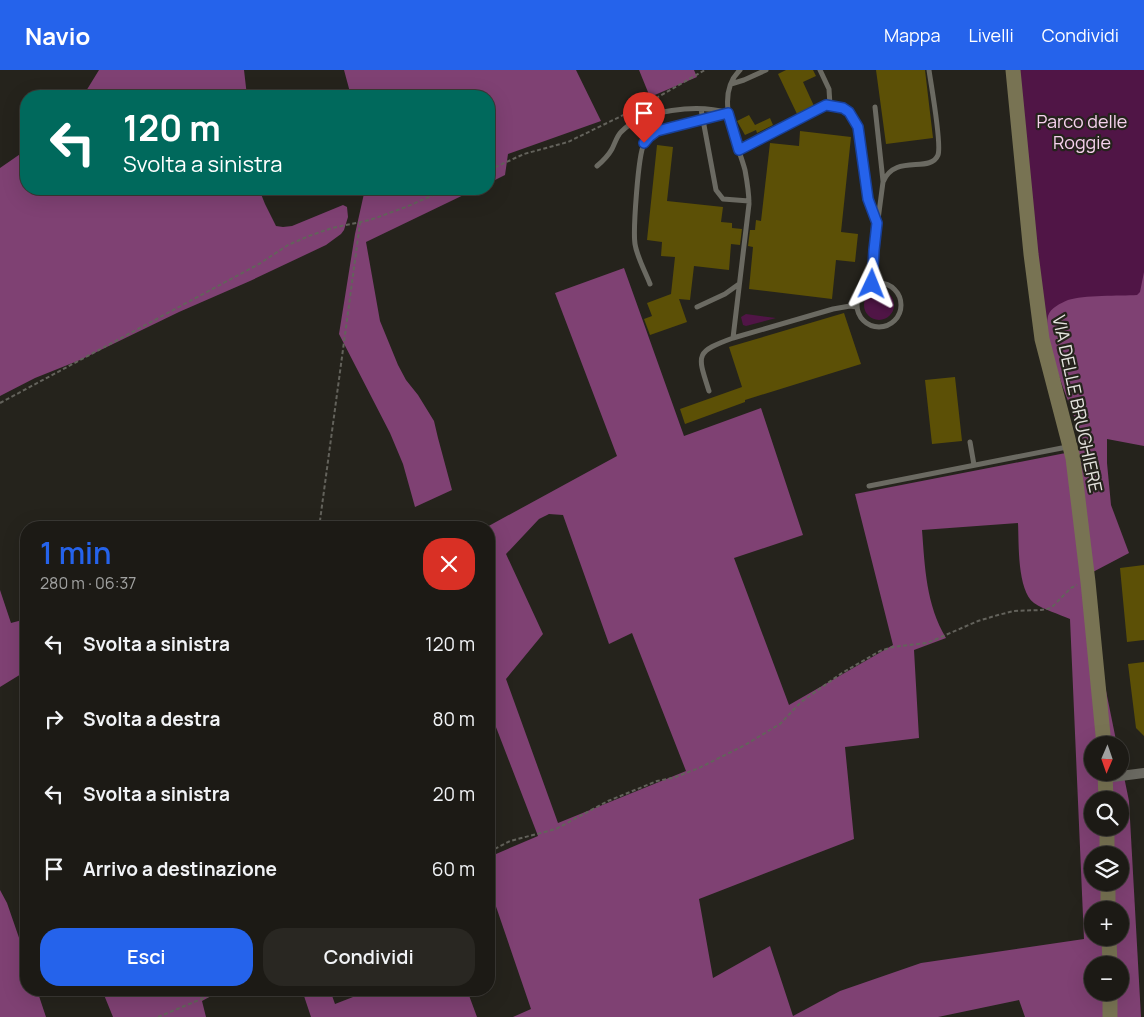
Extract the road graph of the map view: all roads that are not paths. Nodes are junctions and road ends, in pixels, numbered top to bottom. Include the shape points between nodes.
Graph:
1 (740, 70) edge
2 (766, 70) edge
3 (820, 70) edge
4 (930, 70) edge
5 (1013, 70) edge
6 (731, 84) junction
7 (830, 105) junction
8 (875, 107) dead end
9 (701, 109) junction
10 (728, 113) junction
11 (703, 120) junction
12 (739, 150) junction
13 (597, 166) dead end
14 (883, 182) junction
15 (749, 201) junction
16 (877, 223) junction
17 (650, 284) dead end
18 (739, 284) junction
19 (872, 284) junction
20 (697, 307) dead end
21 (857, 307) junction
22 (733, 338) junction
23 (709, 391) dead end
24 (970, 442) dead end
25 (1070, 447) junction
26 (974, 465) junction
27 (869, 486) dead end
28 (1103, 736) edge
29 (1144, 773) edge
30 (1129, 774) edge
31 (1110, 1001) edge
32 (1110, 1017) edge

1 - 6 lane
2 - 6 lane
3 - 7 lane via 829,89
4 - 14 lane via 938,156 928,163 896,167 890,170
5 - 25 street, VIA DELLE BRUGHIERE via 1042,339
6 - 10 lane
7 - 12 lane
7 - 16 lane via 843,108 855,120 868,199
8 - 14 lane
9 - 10 lane
9 - 11 lane
9 - 13 lane via 650,115 635,121 621,132
10 - 11 lane
10 - 12 lane
11 - 15 lane via 719,196
11 - 17 lane via 657,131 649,137 642,150 635,244
12 - 15 lane
14 - 16 lane
15 - 18 lane
16 - 19 lane
18 - 20 lane
18 - 22 lane
19 - 21 lane via 860,293
19 - 21 lane via 886,284 892,288 900,300 899,314 889,325 875,327 862,320
21 - 22 lane via 834,308
22 - 23 lane via 712,346 702,355 701,368
24 - 26 lane
25 - 26 lane
25 - 28 street, VIA DELLE BRUGHIERE via 1088,582
26 - 27 lane
29 - 30 street
31 - 32 street

